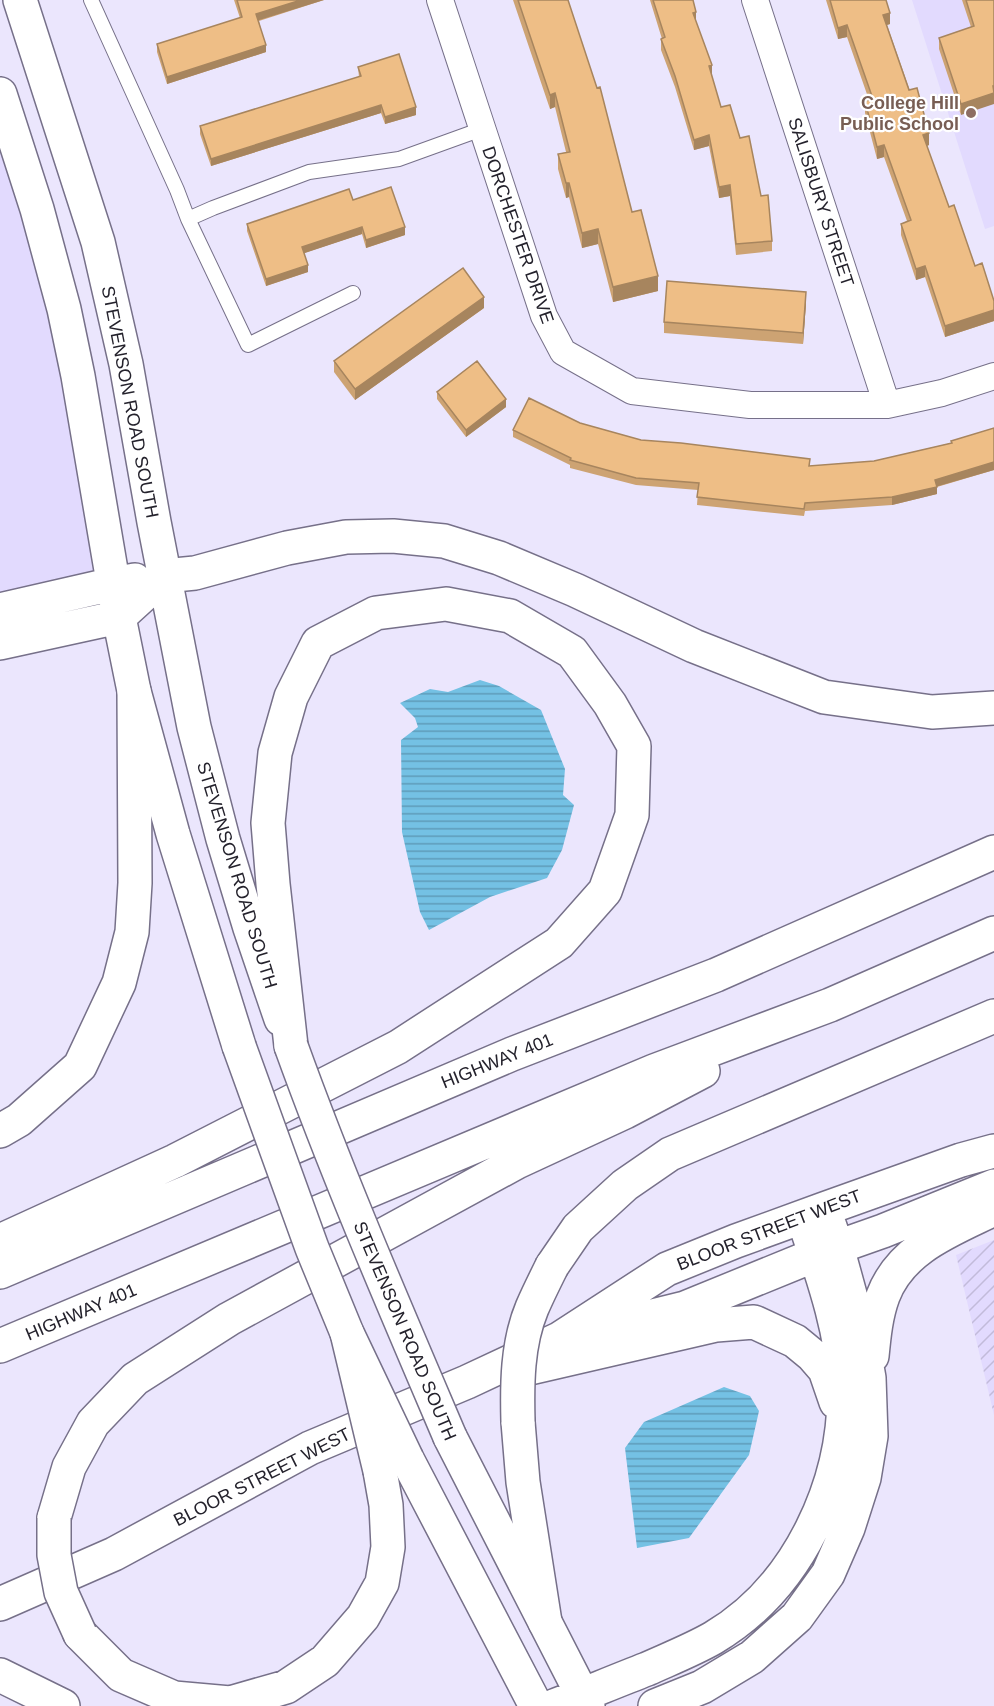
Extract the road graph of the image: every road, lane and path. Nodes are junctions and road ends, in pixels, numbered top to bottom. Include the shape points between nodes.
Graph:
1 (20, 0) edge
2 (92, 0) edge
3 (440, 0) edge
4 (755, 0) edge
5 (0, 94) edge
6 (482, 129) junction
7 (188, 219) junction
8 (353, 293) dead end
9 (994, 376) edge
10 (887, 405) junction
11 (164, 576) junction
12 (113, 584) junction
13 (0, 610) edge
14 (119, 617) junction
15 (0, 643) edge
16 (134, 691) junction
17 (994, 708) edge
18 (994, 852) edge
19 (994, 933) edge
20 (830, 1005) junction
21 (994, 1016) edge
22 (291, 1046) junction
23 (0, 1131) edge
24 (994, 1151) edge
25 (994, 1186) edge
26 (994, 1209) edge
27 (813, 1213) junction
28 (0, 1241) edge
29 (826, 1251) junction
30 (0, 1272) edge
31 (559, 1340) junction
32 (0, 1346) edge
33 (869, 1378) junction
34 (467, 1382) junction
35 (843, 1427) junction
36 (393, 1465) junction
37 (0, 1604) edge
38 (545, 1622) junction
39 (1, 1675) edge
40 (575, 1702) edge
41 (63, 1706) edge
42 (536, 1706) edge
43 (655, 1706) edge

1 - 11 main road, STEVENSON ROAD SOUTH via 98,242 126,364
2 - 7 lane
3 - 6 street, DORCHESTER DRIVE
4 - 10 street, SALISBURY STREET
5 - 12 main road via 64,309
6 - 7 lane via 399,159 309,172
6 - 10 street, DORCHESTER DRIVE via 544,316 563,352 632,391 750,405
7 - 8 lane via 248,345
9 - 10 street, DORCHESTER DRIVE
11 - 12 main road
11 - 14 main road
11 - 17 main road via 195,573 346,537 444,541 499,558 694,646 824,697 932,712
11 - 22 main road, STEVENSON ROAD SOUTH via 194,727 223,839
12 - 13 main road
12 - 14 main road
14 - 15 main road
14 - 16 main road
16 - 23 main road via 135,883 132,932 119,983 80,1066 20,1120
16 - 36 main road, bridge via 176,845 239,1046
18 - 30 main road, HIGHWAY 401 via 716,975 512,1054
19 - 20 main road, HIGHWAY 401
20 - 32 main road, HIGHWAY 401 via 654,1071
20 - 36 main road, bridge via 625,1112 487,1178 229,1319 135,1379 93,1423 69,1467 54,1518 54,1556 61,1592 80,1634 121,1676 174,1698 230,1703 286,1688 325,1661 363,1617 382,1583 388,1547 386,1505
21 - 38 main road, bridge via 670,1154 625,1185 578,1228 552,1266 531,1310 517,1388 523,1482
22 - 28 main road via 268,823 275,753 291,697 318,643 376,613 446,604 510,616 572,652 610,704 634,746 632,815 606,891 559,943 398,1047 175,1161
22 - 38 main road, STEVENSON ROAD SOUTH, bridge via 364,1237 450,1437
24 - 27 main road, BLOOR STREET WEST
25 - 29 main road, BLOOR STREET WEST
26 - 33 main road via 922,1246 891,1277 876,1319
27 - 29 main road
27 - 31 main road, BLOOR STREET WEST via 667,1269
29 - 31 main road, BLOOR STREET WEST via 685,1308
29 - 33 main road via 862,1338
29 - 35 main road via 844,1383
31 - 34 main road, BLOOR STREET WEST
33 - 43 main road via 871,1436 864,1478 828,1574 797,1617 753,1657 702,1687
34 - 35 main road via 716,1325 754,1322 795,1341 825,1370
34 - 37 main road, BLOOR STREET WEST via 310,1448 114,1554
35 - 40 main road via 827,1494 813,1527 796,1558 745,1616 678,1656
36 - 42 main road
38 - 40 main road, STEVENSON ROAD SOUTH
39 - 41 main road

